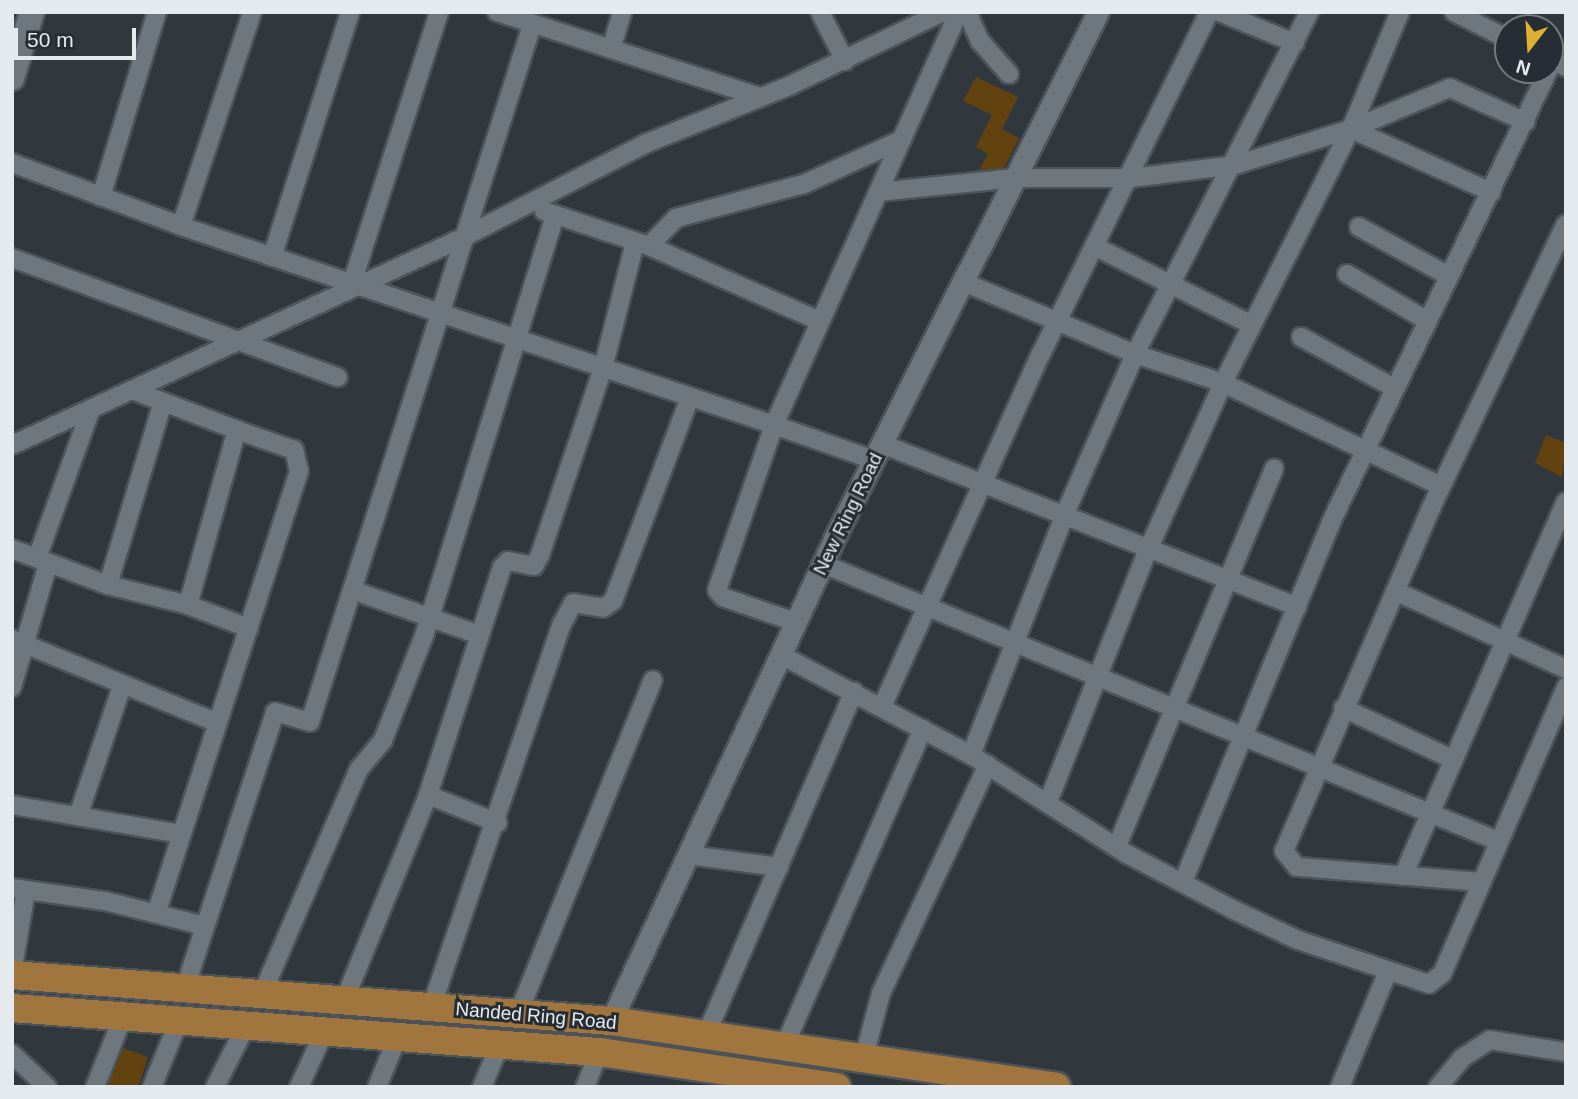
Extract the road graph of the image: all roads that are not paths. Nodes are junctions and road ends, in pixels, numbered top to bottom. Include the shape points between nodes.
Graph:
1 (32, 12) edge
2 (158, 12) edge
3 (252, 12) edge
4 (350, 12) edge
5 (439, 12) edge
6 (497, 12) edge
7 (622, 12) edge
8 (820, 12) edge
9 (943, 12) edge
10 (959, 12) edge
11 (967, 12) edge
12 (1098, 12) edge
13 (1209, 12) edge
14 (1219, 12) edge
15 (1309, 12) edge
16 (1400, 12) edge
17 (1454, 12) edge
18 (532, 25) junction
19 (1494, 32) edge
20 (1295, 43) junction
21 (611, 49) junction
22 (15, 61) edge
23 (845, 61) junction
24 (1009, 74) dead end
25 (1545, 84) edge
26 (760, 97) junction
27 (1526, 122) junction
28 (1351, 129) junction
29 (901, 140) junction
30 (12, 163) edge
31 (1235, 165) junction
32 (1015, 178) junction
33 (1131, 178) junction
34 (878, 192) junction
35 (1491, 192) junction
36 (101, 197) junction
37 (526, 206) junction
38 (555, 215) junction
39 (1566, 224) edge
40 (181, 226) junction
41 (1359, 227) dead end
42 (466, 236) junction
43 (642, 244) junction
44 (1096, 247) junction
45 (272, 257) junction
46 (12, 258) edge
47 (1347, 274) dead end
48 (1449, 276) junction
49 (357, 282) junction
50 (963, 282) junction
51 (1172, 285) junction
52 (439, 313) junction
53 (1426, 320) junction
54 (820, 321) junction
55 (1057, 322) junction
56 (1252, 325) junction
57 (1301, 338) dead end
58 (240, 339) junction
59 (519, 340) junction
60 (1135, 354) junction
61 (603, 368) junction
62 (338, 377) dead end
63 (1223, 383) junction
64 (1394, 388) junction
65 (132, 390) junction
66 (690, 397) junction
67 (163, 402) junction
68 (91, 409) junction
69 (774, 425) junction
70 (237, 430) junction
71 (12, 445) edge
72 (878, 452) junction
73 (1364, 453) junction
74 (1274, 468) dead end
75 (982, 482) junction
76 (1441, 486) junction
77 (1566, 502) edge
78 (1064, 516) junction
79 (12, 550) edge
80 (1148, 550) junction
81 (43, 561) junction
82 (823, 564) junction
83 (1227, 580) junction
84 (108, 585) junction
85 (352, 590) junction
86 (1395, 591) junction
87 (188, 605) junction
88 (931, 607) junction
89 (1297, 607) junction
90 (429, 618) junction
91 (796, 622) junction
92 (249, 628) junction
93 (481, 635) junction
94 (1015, 639) junction
95 (19, 641) edge
96 (1505, 642) junction
97 (780, 655) junction
98 (1566, 668) edge
99 (1097, 673) junction
100 (653, 680) dead end
101 (122, 686) junction
102 (12, 687) edge
103 (1566, 687) edge
104 (855, 692) junction
105 (1173, 706) junction
106 (882, 707) junction
107 (1343, 708) junction
108 (218, 723) junction
109 (923, 729) junction
110 (1243, 735) junction
111 (971, 755) junction
112 (1452, 759) junction
113 (988, 765) junction
114 (1317, 767) junction
115 (428, 795) junction
116 (1048, 802) junction
117 (12, 805) edge
118 (1428, 812) junction
119 (78, 816) junction
120 (498, 822) junction
121 (181, 834) junction
122 (1498, 841) junction
123 (1116, 846) junction
124 (688, 855) junction
125 (779, 867) junction
126 (1402, 876) junction
127 (1183, 882) junction
128 (1480, 882) junction
129 (19, 889) edge
130 (156, 914) junction
131 (205, 926) junction
132 (1388, 971) junction
133 (12, 974) edge
134 (185, 988) junction
135 (262, 994) junction
136 (344, 1001) junction
137 (12, 1008) edge
138 (431, 1008) junction
139 (124, 1014) junction
140 (518, 1014) junction
141 (180, 1018) junction
142 (611, 1021) junction
143 (247, 1024) junction
144 (325, 1030) junction
145 (706, 1035) junction
146 (398, 1036) junction
147 (500, 1044) junction
148 (784, 1046) junction
149 (599, 1052) junction
150 (1566, 1052) edge
151 (12, 1054) edge
152 (864, 1057) junction
153 (47, 1087) edge
154 (95, 1087) edge
155 (152, 1087) edge
156 (215, 1087) edge
157 (299, 1087) edge
158 (377, 1087) edge
159 (482, 1087) edge
160 (585, 1087) edge
161 (836, 1087) edge
162 (1056, 1087) edge
163 (1340, 1087) edge
164 (1438, 1087) edge

1 - 22 main road
2 - 36 street
3 - 40 street
4 - 45 street
5 - 49 street
6 - 18 street
7 - 21 street
8 - 23 street
9 - 23 street
10 - 29 street
11 - 24 street via 980,41
12 - 32 street, New Ring Road
13 - 33 street
14 - 20 street
15 - 20 street
16 - 28 street
17 - 19 street
18 - 21 street
18 - 42 street
20 - 31 street
21 - 26 street
23 - 26 street
25 - 27 street
26 - 37 street via 647,142
27 - 28 street via 1450,88
27 - 35 street
28 - 31 street
28 - 35 street
28 - 56 street
29 - 34 street
29 - 43 street via 762,199 676,218
30 - 36 street
31 - 33 street
31 - 51 street
32 - 33 street
32 - 34 street
32 - 50 street, New Ring Road
33 - 44 street
34 - 54 street
35 - 48 street
36 - 40 street
37 - 38 street
37 - 42 street
38 - 43 street
38 - 59 street
39 - 76 street
40 - 45 street
41 - 48 street
42 - 49 street
42 - 52 street
43 - 54 street
43 - 61 street
44 - 51 street
44 - 55 street
45 - 49 street
46 - 58 street
47 - 53 street
48 - 53 street
49 - 52 street
49 - 58 street
50 - 55 street
50 - 72 street, New Ring Road
51 - 56 street
51 - 60 street
52 - 59 street
52 - 85 street
53 - 64 street
54 - 69 street
55 - 60 street
55 - 75 street
56 - 63 street
57 - 64 street
58 - 62 street
58 - 65 street
59 - 61 street
59 - 90 street
60 - 63 street
60 - 78 street
61 - 66 street
61 - 93 street via 537,563 505,563
63 - 73 street
63 - 80 street
64 - 73 street
65 - 67 street
65 - 68 street
66 - 69 street
66 - 120 street via 613,601 603,608 578,602 569,608
67 - 70 street
67 - 84 street
68 - 71 street
68 - 81 street
69 - 72 street
69 - 91 street via 717,590 723,597
70 - 87 street
70 - 92 street via 294,450 300,461
72 - 75 street
72 - 82 street, New Ring Road
73 - 76 street
73 - 89 street
74 - 83 street
75 - 78 street
75 - 88 street
76 - 86 street
77 - 96 street
78 - 80 street
78 - 94 street
79 - 81 street
80 - 83 street
80 - 99 street
81 - 84 street
81 - 95 street
82 - 88 street
82 - 91 street, New Ring Road
83 - 89 street
83 - 105 street
84 - 87 street
85 - 90 street
85 - 131 street via 310,722 275,712
86 - 96 street
86 - 107 street
87 - 92 street
88 - 94 street
88 - 106 street
89 - 110 street
90 - 93 street
90 - 135 street via 383,740 359,769
91 - 97 street, New Ring Road
92 - 108 street
93 - 115 street
94 - 99 street
94 - 111 street
95 - 101 street
95 - 102 street
96 - 98 street
96 - 112 street
97 - 104 street
97 - 124 street, New Ring Road
99 - 105 street
99 - 116 street
100 - 140 street
101 - 108 street
101 - 119 street
103 - 122 street
104 - 106 street
104 - 125 street
105 - 110 street
105 - 123 street
106 - 109 street
107 - 112 street
107 - 114 street
108 - 121 street
109 - 111 street
109 - 148 street
110 - 114 street
110 - 127 street
111 - 113 street
112 - 118 street
113 - 116 street
113 - 152 street via 881,993
114 - 118 street
114 - 126 street via 1284,851 1286,860 1308,869
115 - 120 street
115 - 136 street
116 - 123 street
117 - 119 street
118 - 122 street
118 - 126 street
119 - 121 street
120 - 138 street
121 - 130 street
122 - 128 street
123 - 127 street
124 - 125 street
124 - 142 street, New Ring Road
125 - 145 street
126 - 128 street
127 - 132 street via 1298,940
128 - 132 street via 1436,982
129 - 130 street
129 - 133 street
130 - 131 street
131 - 134 street
132 - 163 street
133 - 134 highway, Nanded Ring Road
134 - 135 highway, Nanded Ring Road
135 - 136 highway, Nanded Ring Road
136 - 138 highway, Nanded Ring Road
137 - 139 highway
138 - 140 highway, Nanded Ring Road
139 - 141 highway
139 - 154 street
140 - 142 highway, Nanded Ring Road
141 - 143 highway
141 - 155 street
142 - 145 highway, Nanded Ring Road
143 - 144 highway
143 - 156 street
144 - 146 highway
144 - 157 street
145 - 148 highway, Nanded Ring Road
146 - 147 highway
146 - 158 street
147 - 149 highway
147 - 159 street
148 - 152 highway, Nanded Ring Road
149 - 160 street
149 - 161 highway
150 - 164 street via 1490,1040 1462,1058
151 - 153 street
152 - 162 highway, Nanded Ring Road

